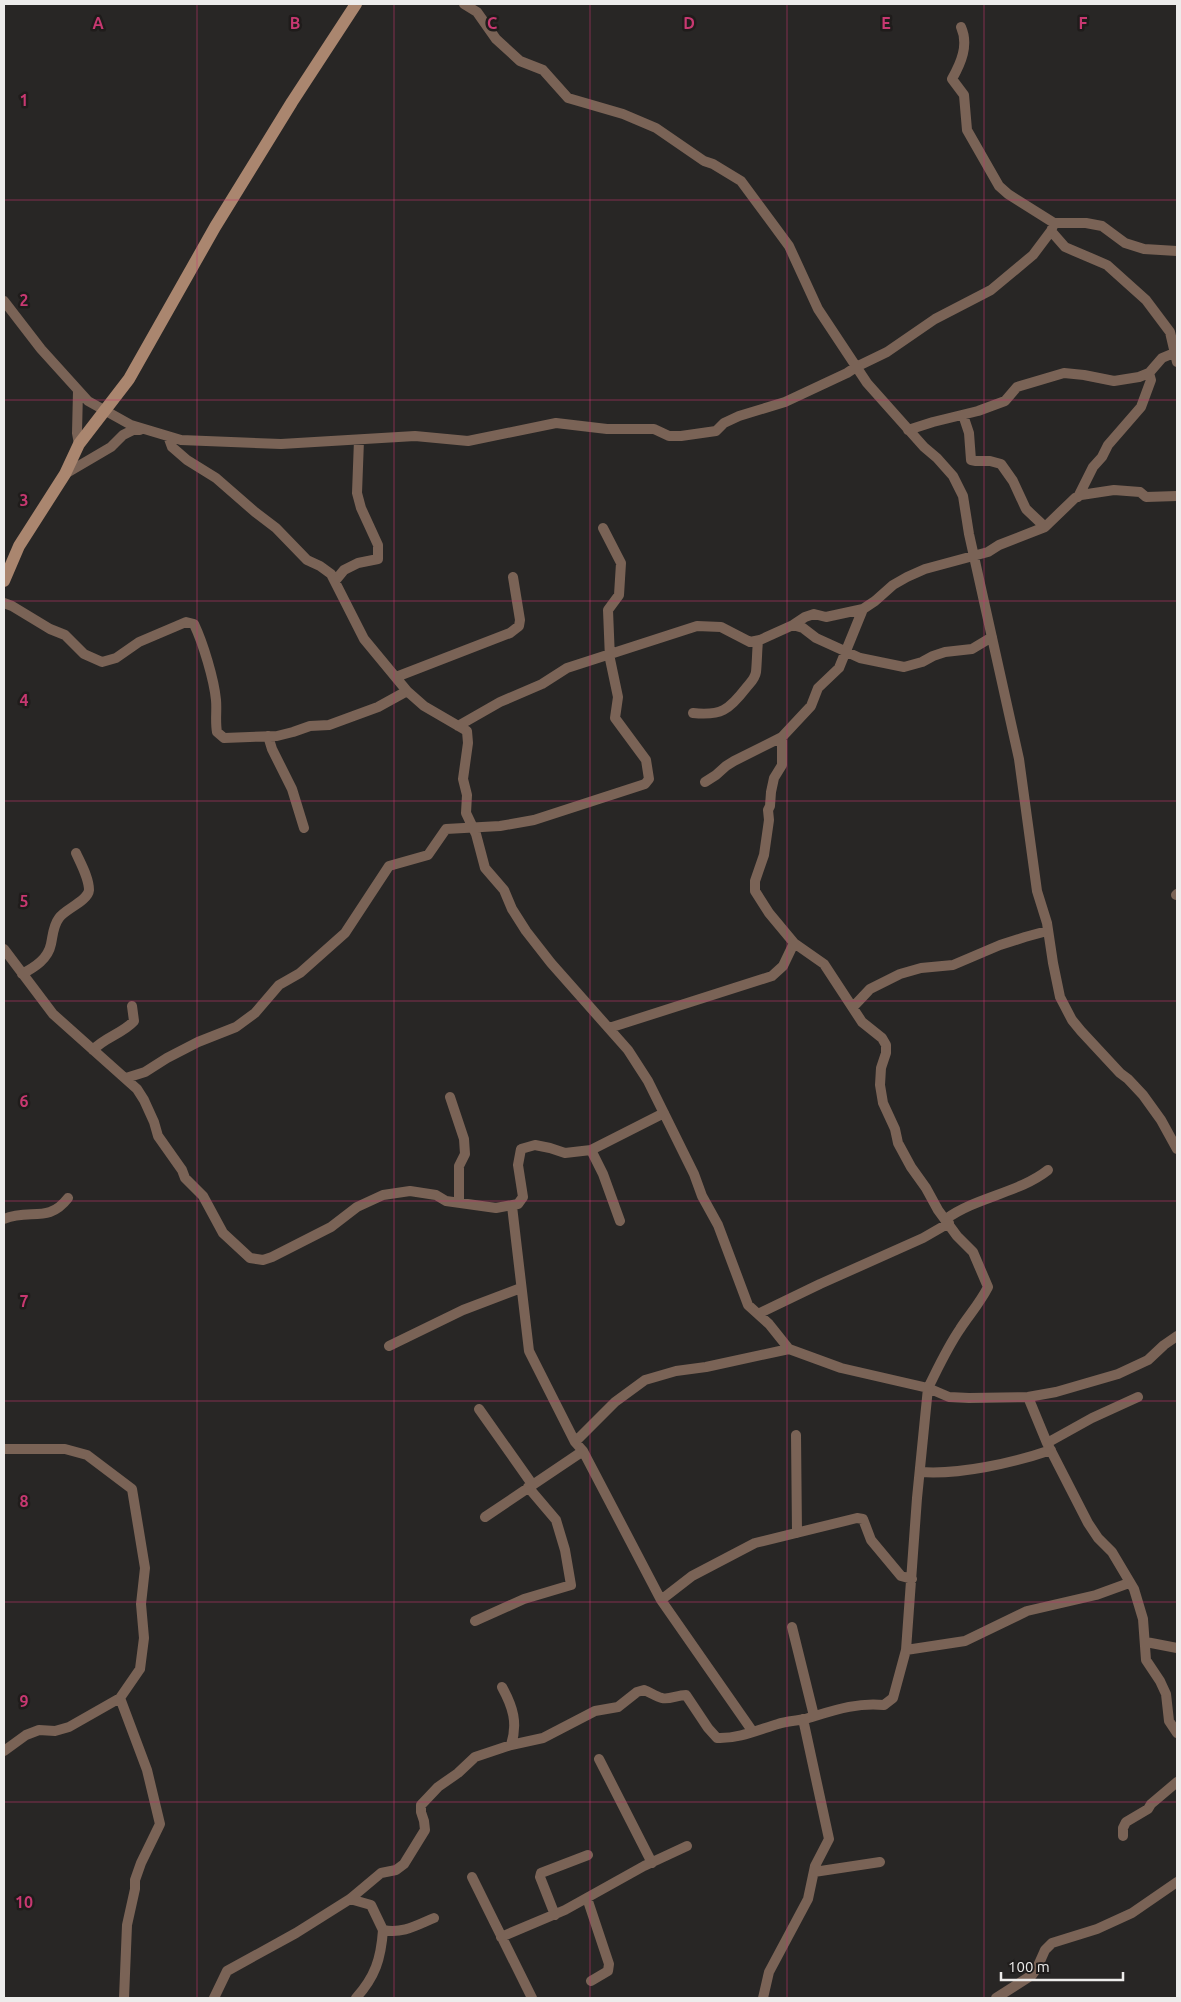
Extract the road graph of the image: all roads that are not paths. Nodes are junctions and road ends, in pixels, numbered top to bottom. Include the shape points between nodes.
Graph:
1 (356, 4) edge
2 (464, 4) edge
3 (960, 27) dead end
4 (1053, 227) junction
5 (1044, 240) junction
6 (1060, 242) junction
7 (1177, 251) edge
8 (4, 300) edge
9 (1176, 358) edge
10 (856, 367) junction
11 (1149, 373) junction
12 (78, 391) junction
13 (104, 409) junction
14 (963, 415) junction
15 (908, 430) junction
16 (148, 431) junction
17 (168, 436) junction
18 (359, 440) junction
19 (79, 444) junction
20 (65, 474) junction
21 (1177, 496) edge
22 (1078, 497) junction
23 (1045, 527) junction
24 (603, 528) dead end
25 (975, 556) junction
26 (513, 577) dead end
27 (4, 581) edge
28 (335, 581) junction
29 (4, 603) edge
30 (862, 609) junction
31 (793, 625) junction
32 (992, 637) junction
33 (758, 640) junction
34 (846, 651) junction
35 (610, 655) junction
36 (396, 677) junction
37 (407, 691) junction
38 (693, 712) dead end
39 (458, 726) junction
40 (268, 736) junction
41 (782, 737) junction
42 (705, 782) dead end
43 (472, 826) junction
44 (304, 828) dead end
45 (76, 853) dead end
46 (1047, 931) junction
47 (794, 943) junction
48 (4, 949) edge
49 (22, 974) junction
50 (132, 1006) dead end
51 (853, 1007) junction
52 (609, 1028) junction
53 (93, 1050) junction
54 (126, 1078) junction
55 (450, 1097) dead end
56 (664, 1113) junction
57 (1177, 1148) edge
58 (591, 1150) junction
59 (1048, 1170) dead end
60 (68, 1198) dead end
61 (459, 1202) junction
62 (512, 1206) junction
63 (4, 1219) edge
64 (620, 1221) dead end
65 (947, 1221) junction
66 (521, 1288) junction
67 (758, 1314) junction
68 (1177, 1336) edge
69 (389, 1346) dead end
70 (789, 1349) junction
71 (928, 1388) junction
72 (1028, 1397) junction
73 (1138, 1397) dead end
74 (479, 1409) dead end
75 (796, 1435) dead end
76 (575, 1442) junction
77 (1049, 1447) junction
78 (4, 1449) edge
79 (583, 1451) junction
80 (920, 1472) junction
81 (530, 1486) junction
82 (484, 1517) dead end
83 (797, 1533) junction
84 (912, 1578) junction
85 (1129, 1583) junction
86 (661, 1600) junction
87 (475, 1621) dead end
88 (792, 1627) dead end
89 (1146, 1642) junction
90 (1177, 1648) edge
91 (906, 1650) junction
92 (502, 1687) dead end
93 (120, 1698) junction
94 (814, 1716) junction
95 (804, 1719) junction
96 (753, 1732) junction
97 (1177, 1733) edge
98 (511, 1745) junction
99 (4, 1750) edge
100 (599, 1759) dead end
101 (1177, 1782) edge
102 (1123, 1836) dead end
103 (687, 1846) dead end
104 (588, 1855) dead end
105 (880, 1862) dead end
106 (652, 1863) junction
107 (814, 1872) junction
108 (472, 1878) dead end
109 (1177, 1882) edge
110 (588, 1898) junction
111 (350, 1899) junction
112 (555, 1915) junction
113 (434, 1918) dead end
114 (383, 1930) junction
115 (501, 1937) junction
116 (591, 1981) dead end
117 (124, 1998) edge
118 (214, 1998) edge
119 (356, 1998) edge
120 (532, 1998) edge
121 (763, 1998) edge
122 (996, 1998) edge

1 - 13 street via 214,227 129,379
2 - 10 street via 477,12 496,39 520,61 543,70 568,98 623,114 656,128 695,156 741,181 789,246 818,309
3 - 4 street via 964,35 963,55 952,79 964,95 967,130 999,186
4 - 5 street
4 - 6 street
4 - 7 street via 1086,223 1102,226 1125,243
5 - 6 street
5 - 10 street via 1033,255 991,290 929,322 877,358
6 - 9 street via 1107,265 1146,300 1170,332
8 - 12 street
9 - 11 street via 1162,358
10 - 15 street
10 - 18 street via 799,396 739,416 716,431 669,436 654,429 608,429 556,423 468,441 415,436
11 - 14 street via 1114,381 1064,373 1017,387 1004,401
11 - 22 street via 1151,380 1141,407 1108,445
12 - 13 street via 88,402
12 - 19 street
13 - 16 street
13 - 19 street
14 - 15 street
14 - 23 street via 972,460 1001,464 1026,509
15 - 25 street via 953,476 963,496
16 - 17 street
16 - 20 street via 128,432 111,447
17 - 18 street via 181,440 262,444
17 - 28 street via 172,447 216,478 276,528 307,560 331,574
18 - 28 street via 357,493 378,545 378,559 344,570
19 - 20 street
20 - 27 street via 19,546
21 - 22 street via 1146,497 1140,492 1114,490
22 - 23 street
23 - 25 street
24 - 35 street via 621,563 619,595 608,610
25 - 30 street via 907,577
25 - 32 street
26 - 36 street via 519,626 510,633
28 - 36 street via 364,639
29 - 40 street via 64,635 84,654 102,662 186,622 194,624 216,699 217,732 224,738
30 - 31 street via 826,617 805,616
30 - 34 street
31 - 33 street
31 - 34 street
32 - 34 street via 972,649 945,652 904,667 860,658
32 - 46 street via 1019,759 1037,891
33 - 35 street via 750,642 721,627 697,626
33 - 38 street via 756,673 741,696 728,709
34 - 41 street via 839,668 818,688 811,706
35 - 39 street via 567,668
35 - 43 street via 618,697 615,718 646,760 649,779 639,786 534,820 500,826
36 - 37 street
37 - 39 street via 424,706
37 - 40 street via 378,707 329,725
39 - 43 street via 467,731 462,779 467,795 466,813
40 - 44 street via 292,789
41 - 42 street via 734,761
41 - 47 street via 782,765 770,792 764,854 754,887 764,907
43 - 52 street via 485,868 504,890 526,931
43 - 54 street via 446,829 428,855 384,870 345,933 300,973 279,985 255,1013 236,1027 212,1035 145,1072
45 - 49 street via 89,890 87,895 58,919 44,959
46 - 51 street via 1000,945 953,965 900,974 870,989
46 - 57 street via 1060,997 1072,1020 1108,1062 1143,1095
47 - 51 street via 824,964
47 - 52 street via 783,966 772,976
48 - 49 street
49 - 53 street via 53,1014
50 - 53 street via 134,1021 128,1028 101,1042
51 - 65 street via 862,1022 886,1045 880,1085 883,1103 911,1167
52 - 56 street via 628,1050
53 - 54 street
54 - 61 street via 144,1100 158,1136 185,1178 204,1196 223,1233 257,1260 272,1257 331,1227 357,1207 383,1195 410,1191
55 - 61 street via 464,1139 465,1154 459,1166
56 - 58 street
56 - 67 street via 718,1225 748,1305
58 - 62 street via 565,1153 535,1145 521,1150 518,1165 524,1197 522,1202
58 - 64 street
59 - 65 street
60 - 63 street via 60,1208 47,1214
61 - 62 street via 496,1208
62 - 66 street
65 - 67 street via 923,1238
65 - 71 street via 973,1252 988,1287 959,1330
66 - 69 street via 463,1310
66 - 76 street via 528,1351
67 - 70 street
68 - 72 street via 1148,1360 1118,1374
70 - 71 street via 841,1368
70 - 76 street via 645,1380 616,1402
71 - 72 street via 949,1397
71 - 80 street
72 - 77 street
73 - 77 street via 1092,1418
74 - 81 street
75 - 83 street
76 - 79 street
77 - 80 street via 1036,1455 959,1472
77 - 85 street via 1088,1523 1112,1552
78 - 93 street via 65,1449 87,1454 132,1489 145,1568 141,1604 144,1638 140,1669
79 - 81 street
79 - 86 street
80 - 84 street
81 - 82 street
81 - 87 street via 554,1517 565,1550 571,1585 524,1599
83 - 84 street via 860,1518 871,1540 901,1576
83 - 86 street via 755,1543 692,1576
84 - 91 street
85 - 89 street via 1143,1619
85 - 91 street via 1096,1595 1027,1611 965,1641
86 - 96 street
88 - 94 street
89 - 90 street
89 - 97 street via 1146,1660 1166,1694 1169,1721
91 - 94 street via 893,1698 884,1705 848,1706
92 - 98 street via 511,1703 515,1721
93 - 99 street via 69,1727 55,1731 39,1730
93 - 117 street via 147,1770 160,1824 134,1880
94 - 95 street
95 - 96 street
95 - 107 street via 829,1839
96 - 98 street via 717,1738 686,1695 667,1699 644,1690 618,1707 595,1711 543,1738
98 - 111 street via 475,1757 438,1787 422,1805 425,1830 404,1864 396,1870 381,1873
100 - 106 street
101 - 102 street via 1148,1809 1126,1822
103 - 106 street
104 - 112 street via 541,1872
105 - 107 street
106 - 110 street
107 - 121 street via 808,1899 769,1972
108 - 115 street
109 - 122 street via 1132,1913 1097,1929 1052,1943 1032,1975
110 - 112 street
110 - 116 street via 609,1964 608,1972
111 - 114 street via 371,1906
111 - 118 street via 227,1971
112 - 115 street
113 - 114 street via 398,1932
114 - 119 street via 380,1958 371,1979
115 - 120 street

